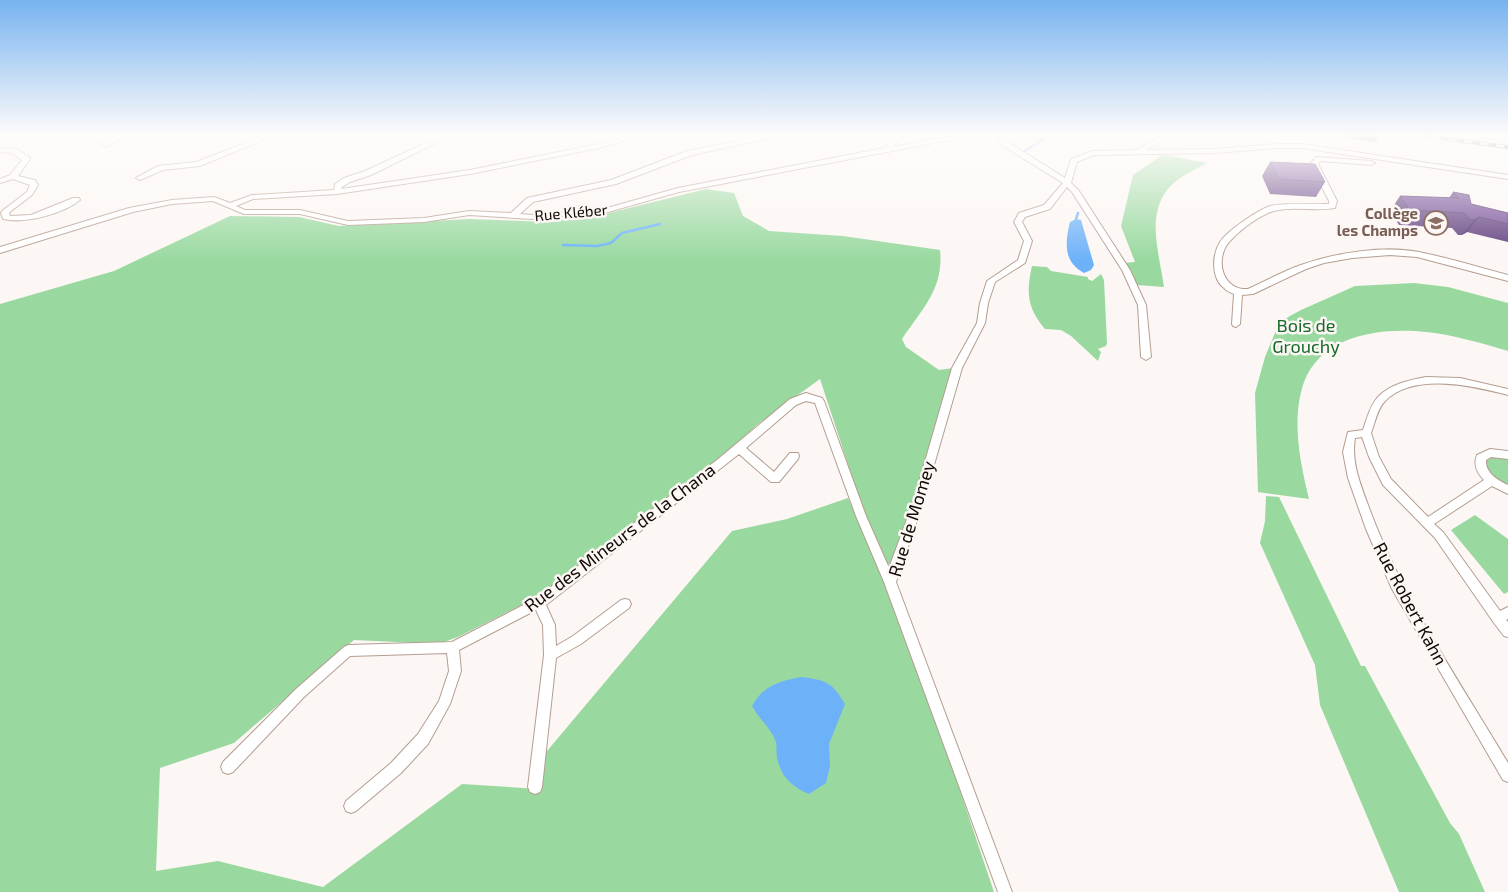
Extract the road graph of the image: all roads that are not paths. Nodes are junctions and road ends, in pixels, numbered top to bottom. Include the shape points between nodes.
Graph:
1 (13, 177) joint
2 (143, 177) edge
3 (359, 177) edge
4 (439, 177) edge
5 (627, 177) edge
6 (745, 177) edge
7 (1058, 177) edge
8 (1069, 177) edge
9 (1320, 177) edge
10 (140, 178) dead end
11 (0, 181) edge
12 (1067, 182) junction
13 (337, 192) junction
14 (76, 200) dead end
15 (232, 206) junction
16 (513, 216) junction
17 (0, 250) edge
18 (1508, 278) edge
19 (1238, 292) junction
20 (1236, 324) dead end
21 (1146, 357) dead end
22 (1508, 392) edge
23 (1366, 433) junction
24 (738, 447) junction
25 (1508, 455) edge
26 (794, 456) dead end
27 (1491, 481) junction
28 (1508, 490) edge
29 (1427, 523) junction
30 (890, 582) junction
31 (539, 602) junction
32 (625, 604) dead end
33 (1503, 616) edge
34 (1508, 632) edge
35 (453, 647) junction
36 (550, 655) junction
37 (228, 767) dead end
38 (1508, 775) edge
39 (535, 786) dead end
40 (351, 806) dead end
41 (1005, 892) edge

1 - 11 street
1 - 14 street via 34,185 29,194 5,213 10,219 24,219
2 - 10 street
3 - 13 street via 338,186
4 - 13 street
5 - 16 street via 530,200
6 - 16 street, Rue Kléber via 678,190 608,210
7 - 12 street
8 - 12 street
9 - 19 street via 1333,201 1332,206 1273,208 1261,213 1224,242 1218,257 1220,278 1226,286
12 - 21 street via 1126,270 1142,305
12 - 30 street, Rue de Momey via 1047,207 1022,215 1018,222 1028,241 1022,260 991,281 981,324 957,368 918,503
13 - 15 street via 252,197
15 - 16 street, Rue Kléber via 244,212 300,212 348,223 424,220 469,213
15 - 17 street, Rue Kléber via 214,199 172,202 132,210
18 - 19 street via 1417,254 1367,253 1322,261 1250,292
19 - 20 street
22 - 23 street via 1468,382 1432,380 1402,387 1381,398
23 - 29 street via 1387,482
23 - 38 street, Rue Robert Kahn via 1351,435 1348,452 1353,478 1371,529 1398,589
24 - 26 street via 775,478
24 - 30 street, Rue des Mineurs de la Chana via 793,402 806,397 819,401 861,516
24 - 31 street, Rue des Mineurs de la Chana
25 - 27 street via 1490,453 1481,458 1481,468
27 - 28 street
27 - 29 street
29 - 33 street
30 - 41 street, Rue de Momey
31 - 35 street, Rue des Mineurs de la Chana
31 - 36 street via 549,625
32 - 36 street via 577,640
33 - 34 street
35 - 37 street, Rue des Mineurs de la Chana via 348,651 300,693
35 - 40 street via 455,672 444,704 423,739 396,768
36 - 39 street

